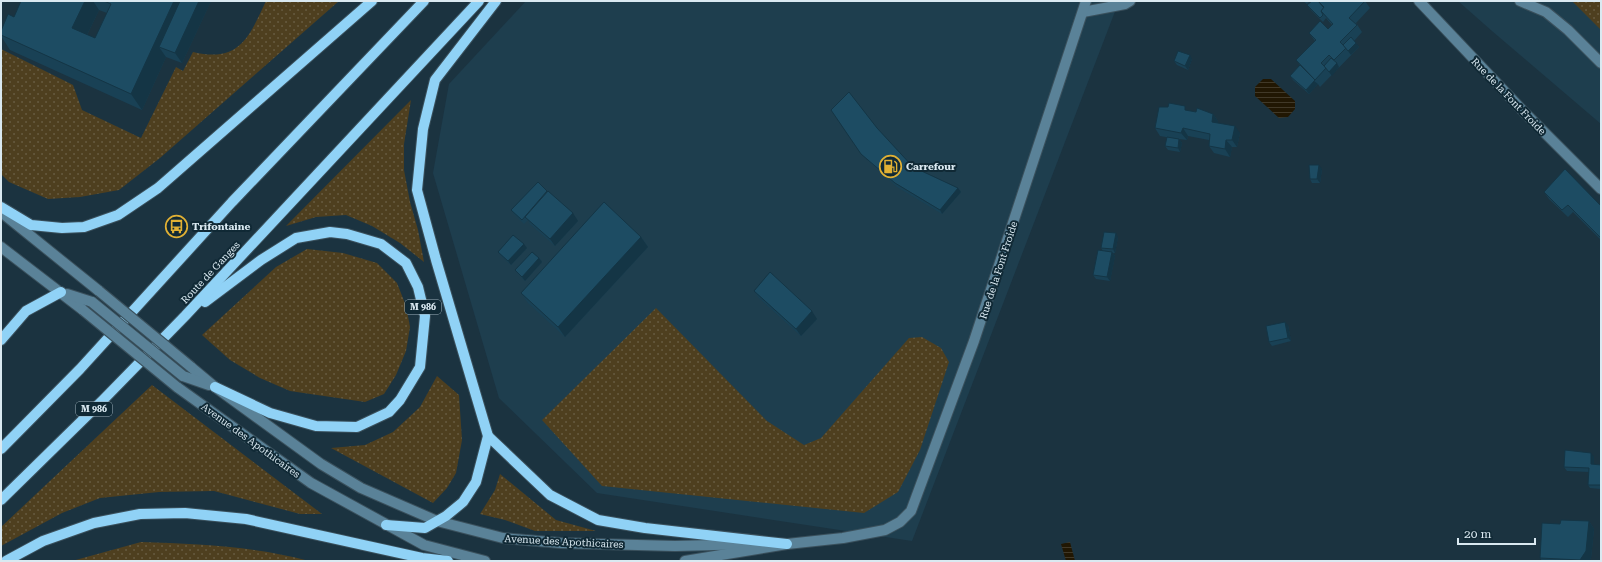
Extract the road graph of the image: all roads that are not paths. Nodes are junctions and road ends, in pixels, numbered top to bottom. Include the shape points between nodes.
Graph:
1 (372, 1) edge
2 (424, 1) edge
3 (479, 1) edge
4 (496, 1) edge
5 (1086, 1) edge
6 (1130, 1) edge
7 (1419, 1) edge
8 (1520, 1) edge
9 (1083, 12) junction
10 (1601, 63) edge
11 (1601, 189) edge
12 (1, 207) edge
13 (1, 212) edge
14 (1, 247) edge
15 (61, 292) junction
16 (185, 316) junction
17 (1, 340) edge
18 (215, 387) junction
19 (488, 436) junction
20 (1, 449) edge
21 (1, 500) edge
22 (438, 521) junction
23 (900, 522) joint
24 (386, 525) junction
25 (787, 544) junction
26 (6, 561) edge
27 (448, 561) edge
28 (485, 561) edge
29 (685, 561) edge

1 - 12 main road via 158,188 118,216 84,226 62,228 31,225
2 - 20 main road via 232,202 80,369
3 - 16 main road, Route de Ganges / M 986
4 - 19 main road, M 986 via 435,80 423,129 418,190
5 - 9 street, Rue de la Font Froide
6 - 9 street
7 - 11 street, Rue de la Font Froide
8 - 10 street via 1546,12
9 - 23 street, Rue de la Font Froide via 974,341 911,511
13 - 18 street, Avenue des Apothicaires, bridge
14 - 15 street, Avenue des Apothicaires
15 - 17 main road via 26,312
15 - 18 street, Avenue des Apothicaires, bridge via 92,302 183,376
15 - 24 street, Avenue des Apothicaires, bridge via 177,387 311,483
16 - 18 main road, M 986 via 261,260 296,238 330,232 382,244 406,263 418,287 425,316 420,367 400,400 389,412 357,427 316,426 270,413
16 - 21 main road, Route de Ganges / M 986
18 - 22 street, Avenue des Apothicaires via 328,468 361,488
19 - 22 main road via 476,482 463,502
19 - 25 main road, M 986 via 550,495 598,520 645,528
22 - 24 main road via 425,528
22 - 25 street, Avenue des Apothicaires via 503,538 561,543 675,546
23 - 25 street, Avenue des Apothicaires via 885,530
24 - 28 street, Avenue des Apothicaires via 424,545
25 - 29 street, Avenue des Apothicaires
26 - 27 main road via 44,541 94,523 140,514 185,513 246,519 422,558

